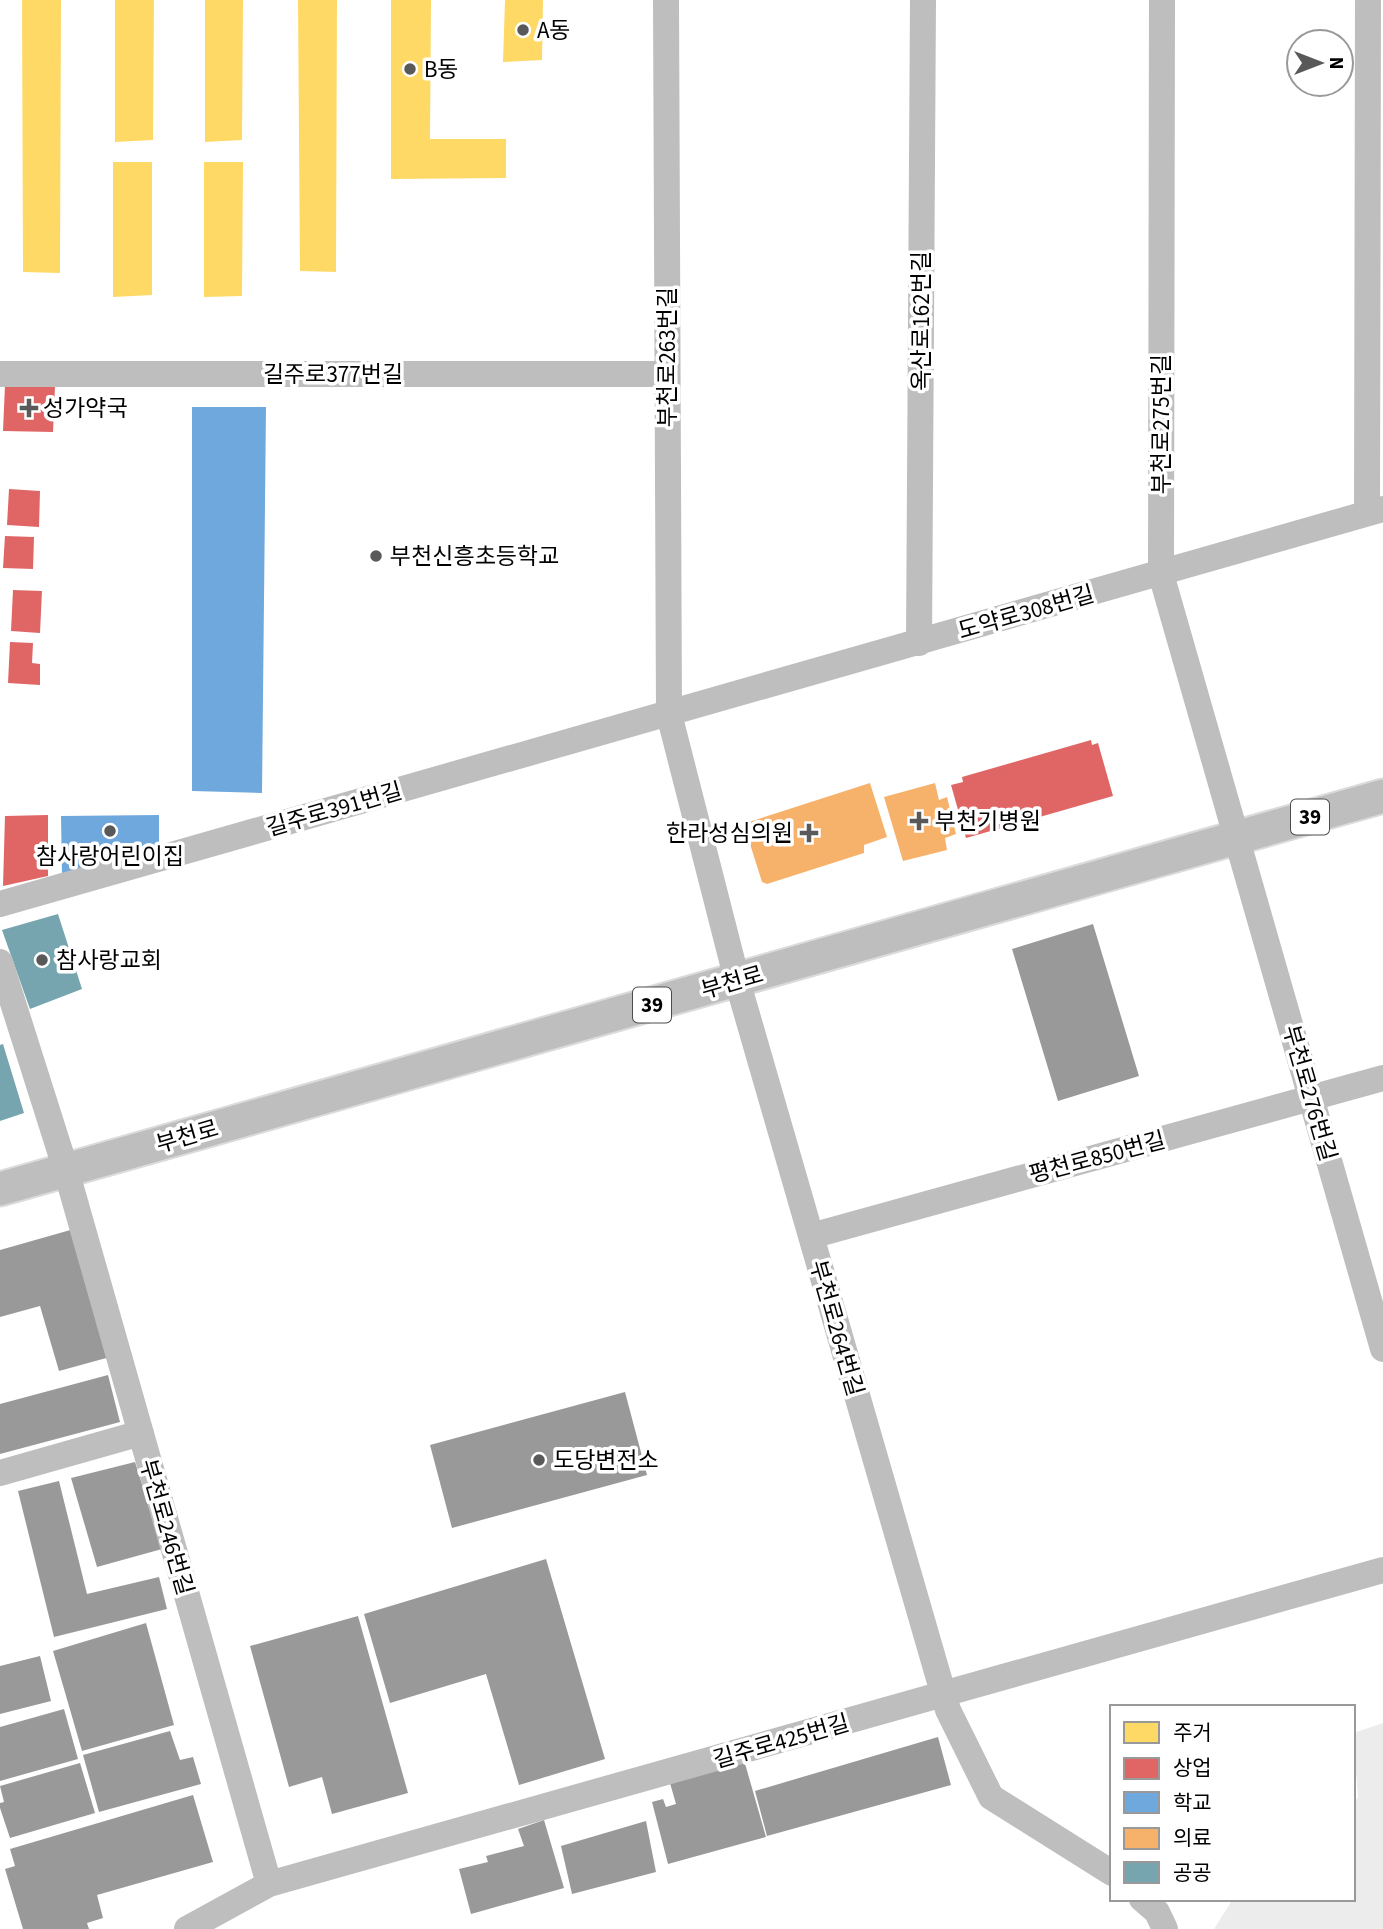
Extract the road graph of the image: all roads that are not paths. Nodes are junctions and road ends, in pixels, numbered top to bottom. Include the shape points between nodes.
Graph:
1 (666, 0) edge
2 (923, 0) edge
3 (1162, 0) edge
4 (1368, 0) edge
5 (0, 374) edge
6 (667, 374) junction
7 (1375, 511) edge
8 (1161, 574) junction
9 (919, 643) junction
10 (669, 714) junction
11 (1383, 796) edge
12 (1237, 837) junction
13 (0, 904) edge
14 (0, 962) edge
15 (737, 981) junction
16 (1383, 1078) edge
17 (1312, 1098) junction
18 (66, 1170) junction
19 (0, 1189) edge
20 (811, 1236) junction
21 (1383, 1349) edge
22 (141, 1433) junction
23 (0, 1473) edge
24 (1383, 1570) edge
25 (943, 1695) junction
26 (1110, 1872) edge
27 (269, 1884) junction
28 (1144, 1901) edge
29 (187, 1929) edge
30 (1165, 1929) edge

1 - 6 street, 부천로263번길
2 - 9 street, 옥산로162번길
3 - 8 street, 부천로275번길
4 - 7 street
5 - 6 street, 길주로377번길
6 - 10 street, 부천로263번길
7 - 8 street, 도약로308번길
8 - 9 street, 도약로308번길
8 - 12 street, 부천로275번길
9 - 10 street, 도약로308번길
10 - 13 street, 길주로391번길
10 - 15 street, 부천로264번길
11 - 12 main road, 부천로 / 39
12 - 15 main road, 부천로 / 39
12 - 17 street, 부천로276번길
14 - 18 street, 부천로246번길
15 - 18 main road, 부천로 / 39
15 - 20 street, 부천로264번길
16 - 17 street, 평천로850번길
17 - 20 street, 평천로850번길
17 - 21 street, 부천로276번길
18 - 19 main road, 부천로 / 39
18 - 22 street, 부천로246번길
20 - 25 street, 부천로264번길
22 - 23 street
22 - 27 street, 부천로246번길
24 - 25 street, 길주로425번길
25 - 26 street, 부천로264번길 via 991,1797
25 - 27 street, 길주로425번길
27 - 29 street, 길주로425번길
28 - 30 street via 1157,1912

